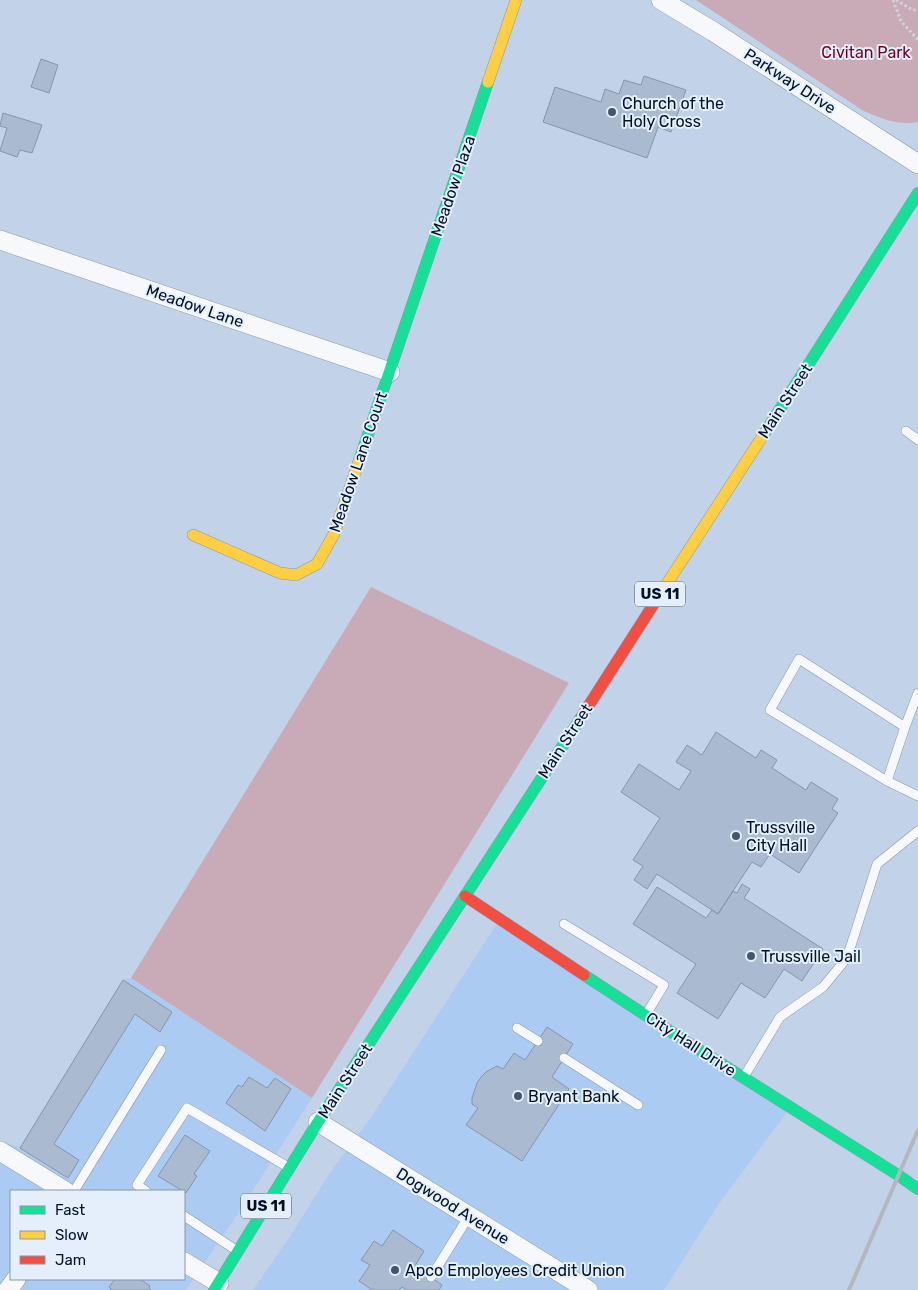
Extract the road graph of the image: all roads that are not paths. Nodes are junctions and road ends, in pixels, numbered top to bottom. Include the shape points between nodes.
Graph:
1 (516, 0) edge
2 (661, 0) edge
3 (918, 164) edge
4 (918, 193) edge
5 (0, 240) edge
6 (390, 372) junction
7 (906, 431) dead end
8 (918, 440) edge
9 (193, 535) dead end
10 (918, 693) edge
11 (905, 727) junction
12 (887, 781) junction
13 (918, 796) edge
14 (918, 831) edge
15 (465, 896) junction
16 (564, 924) dead end
17 (646, 1015) junction
18 (517, 1028) dead end
19 (538, 1041) dead end
20 (161, 1050) dead end
21 (564, 1058) dead end
22 (743, 1078) junction
23 (638, 1105) dead end
24 (318, 1122) junction
25 (0, 1151) edge
26 (290, 1168) junction
27 (918, 1189) edge
28 (63, 1190) edge
29 (75, 1190) edge
30 (144, 1190) edge
31 (469, 1216) junction
32 (185, 1217) edge
33 (238, 1252) junction
34 (185, 1263) edge
35 (431, 1277) dead end
36 (217, 1286) edge
37 (588, 1290) edge

1 - 6 main road, Meadow Plaza
2 - 3 street, Parkway Drive
4 - 15 main road, Main Street / US 11
5 - 6 street, Meadow Lane
6 - 9 main road, Meadow Lane Court via 334,534 317,564 296,575 280,573
7 - 8 lane
10 - 11 lane
11 - 12 lane
11 - 12 lane via 799,659 770,710
12 - 13 lane
14 - 22 lane via 878,864 847,958 823,988 780,1017
15 - 17 main road, City Hall Drive
15 - 24 main road, Main Street / US 11
16 - 17 lane via 664,984
17 - 22 main road, City Hall Drive
18 - 19 lane
20 - 29 lane
21 - 23 lane
22 - 27 main road, City Hall Drive
24 - 26 main road, Main Street / US 11
24 - 31 street, Dogwood Avenue
25 - 28 street
26 - 30 lane via 187,1108 137,1185
26 - 33 main road, Main Street / US 11
31 - 35 lane
31 - 37 street, Dogwood Avenue
32 - 33 lane
33 - 36 main road, Main Street / US 11
34 - 36 street

